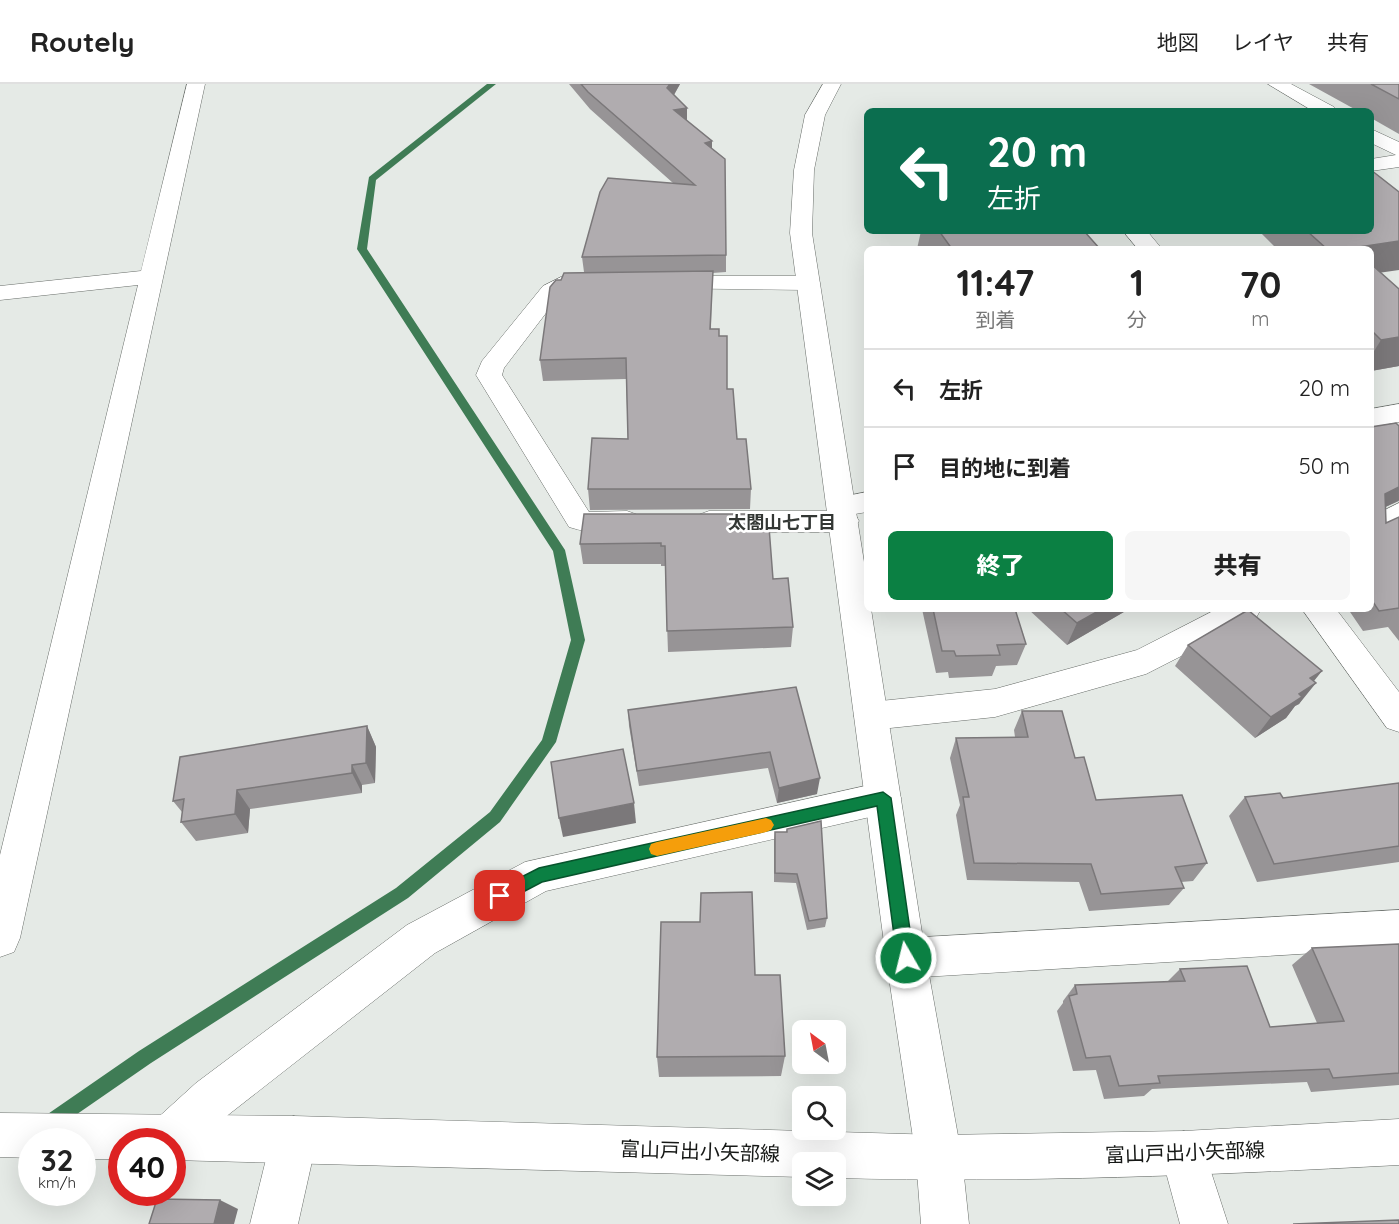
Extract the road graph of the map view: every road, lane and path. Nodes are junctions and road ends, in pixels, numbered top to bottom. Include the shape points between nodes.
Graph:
1 (196, 84) edge
2 (832, 84) edge
3 (1277, 84) edge
4 (1321, 108) edge
5 (1374, 137) edge
6 (1399, 150) edge
7 (1399, 161) edge
8 (1374, 165) edge
9 (1137, 234) edge
10 (1148, 246) edge
11 (151, 277) junction
12 (808, 282) junction
13 (0, 293) edge
14 (1399, 413) edge
15 (1374, 417) edge
16 (851, 510) edge
17 (1399, 513) edge
18 (648, 522) edge
19 (683, 522) edge
20 (1374, 529) edge
21 (1239, 612) edge
22 (1320, 612) edge
23 (871, 716) junction
24 (1399, 718) edge
25 (883, 798) junction
26 (1399, 929) edge
27 (0, 938) edge
28 (906, 958) junction
29 (169, 1128) edge
30 (0, 1135) edge
31 (108, 1138) edge
32 (186, 1139) edge
33 (294, 1139) junction
34 (1399, 1142) edge
35 (1184, 1154) junction
36 (939, 1158) junction
37 (274, 1224) edge
38 (945, 1224) edge
39 (1204, 1224) edge

1 - 11 street
2 - 12 street via 815,115 804,170 801,233
3 - 4 street
5 - 6 street
7 - 8 street
9 - 10 street
11 - 13 street
11 - 27 street
12 - 16 street
12 - 18 street via 561,284 551,291 491,367 489,375 579,520
14 - 15 street
16 - 19 street
16 - 23 street
17 - 20 street
21 - 23 street via 1146,661 995,703
22 - 24 street
23 - 25 street
25 - 28 street
25 - 29 street via 539,875 421,939
26 - 28 street
28 - 36 street
30 - 31 street, 富山戸出小矢部線
32 - 33 street, 富山戸出小矢部線
33 - 36 street, 富山戸出小矢部線
33 - 37 street
34 - 35 street, 富山戸出小矢部線
35 - 36 street, 富山戸出小矢部線
35 - 39 street
36 - 38 street

